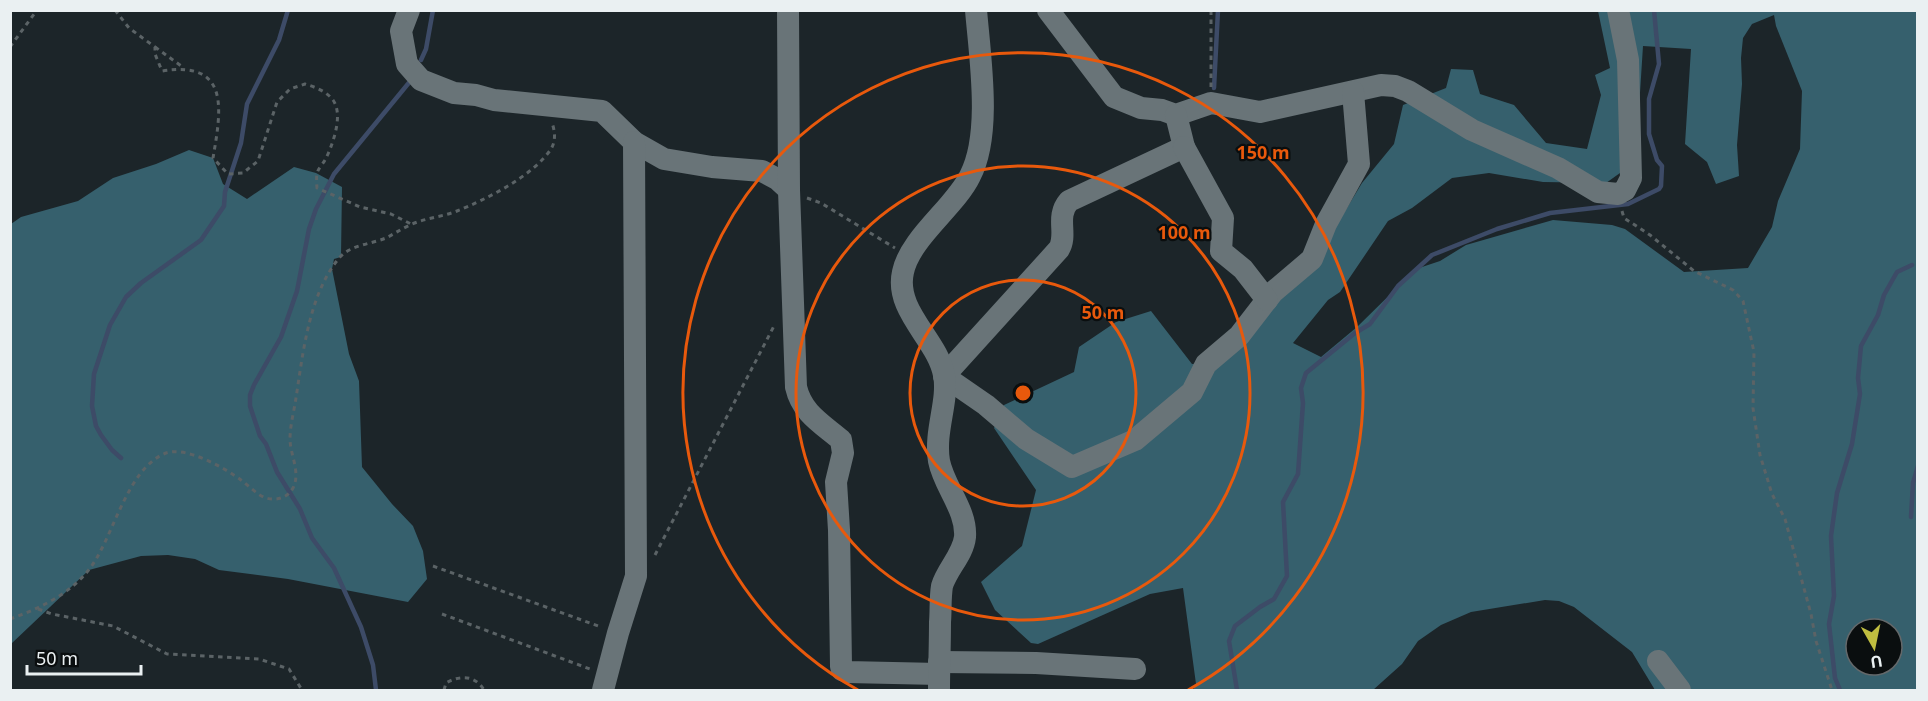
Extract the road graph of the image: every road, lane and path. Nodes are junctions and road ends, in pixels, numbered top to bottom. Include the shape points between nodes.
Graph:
1 (37, 10) edge
2 (115, 10) edge
3 (409, 10) edge
4 (788, 10) edge
5 (976, 10) edge
6 (1048, 10) edge
7 (1211, 10) edge
8 (1618, 10) edge
9 (10, 47) edge
10 (155, 47) junction
11 (184, 68) junction
12 (1353, 92) junction
13 (1211, 104) junction
14 (1176, 115) junction
15 (551, 119) dead end
16 (633, 142) junction
17 (1184, 147) junction
18 (789, 190) junction
19 (1618, 194) junction
20 (411, 224) junction
21 (909, 256) junction
22 (1267, 300) junction
23 (775, 323) dead end
24 (944, 376) junction
25 (434, 566) dead end
26 (636, 576) junction
27 (38, 609) junction
28 (442, 614) dead end
29 (10, 619) edge
30 (618, 633) junction
31 (1658, 661) dead end
32 (1135, 669) dead end
33 (939, 675) edge
34 (605, 683) edge
35 (302, 690) edge
36 (444, 690) edge
37 (484, 690) edge
38 (1680, 690) edge
39 (1832, 690) edge

1 - 9 path
2 - 10 path via 129,28
3 - 16 street via 401,31 407,64 421,80 454,93 494,100 602,111
4 - 18 street
5 - 21 street via 981,81 979,154 970,178
6 - 14 street via 1114,97
7 - 13 path
8 - 19 street via 1628,60 1631,178
10 - 11 path
10 - 11 path via 162,71
11 - 20 path via 212,82 220,110 213,158 228,174 243,173 258,161 277,102 290,89 305,84 334,101 338,117 328,155 316,173 317,188
12 - 13 street via 1260,112
12 - 19 street via 1381,85 1408,91 1472,130 1558,168 1598,192
12 - 22 street via 1359,164 1312,259
13 - 14 street
14 - 17 street
15 - 20 path via 556,133 552,147 537,164 497,192 456,211
16 - 18 street via 664,159 762,171
16 - 26 street
17 - 22 street via 1223,218 1221,251 1243,269
17 - 24 street via 1069,201 1061,220 1059,249
18 - 21 path via 821,203
18 - 33 street via 796,387 806,411 841,440 843,453 836,482 840,666 847,672
19 - 39 path via 1624,218 1694,271 1733,290 1743,301 1754,352 1753,408 1760,454 1772,494 1785,519
20 - 27 path via 341,256 316,298 290,439 295,478 292,490 279,499 264,498 238,477 195,455 165,453 147,466 124,498 89,570 76,584
21 - 24 street via 902,273 902,290
22 - 24 street via 1239,336 1206,364 1192,392 1135,440 1072,467 1026,439
23 - 26 path via 654,557
24 - 33 street via 940,463 965,530 963,548 942,585
25 - 30 path
26 - 30 street
27 - 29 path
27 - 35 path via 113,626 167,654 260,659 289,669
28 - 34 path
30 - 34 street
31 - 38 street
32 - 33 street via 1036,663
36 - 37 path via 446,683 465,677 473,678

